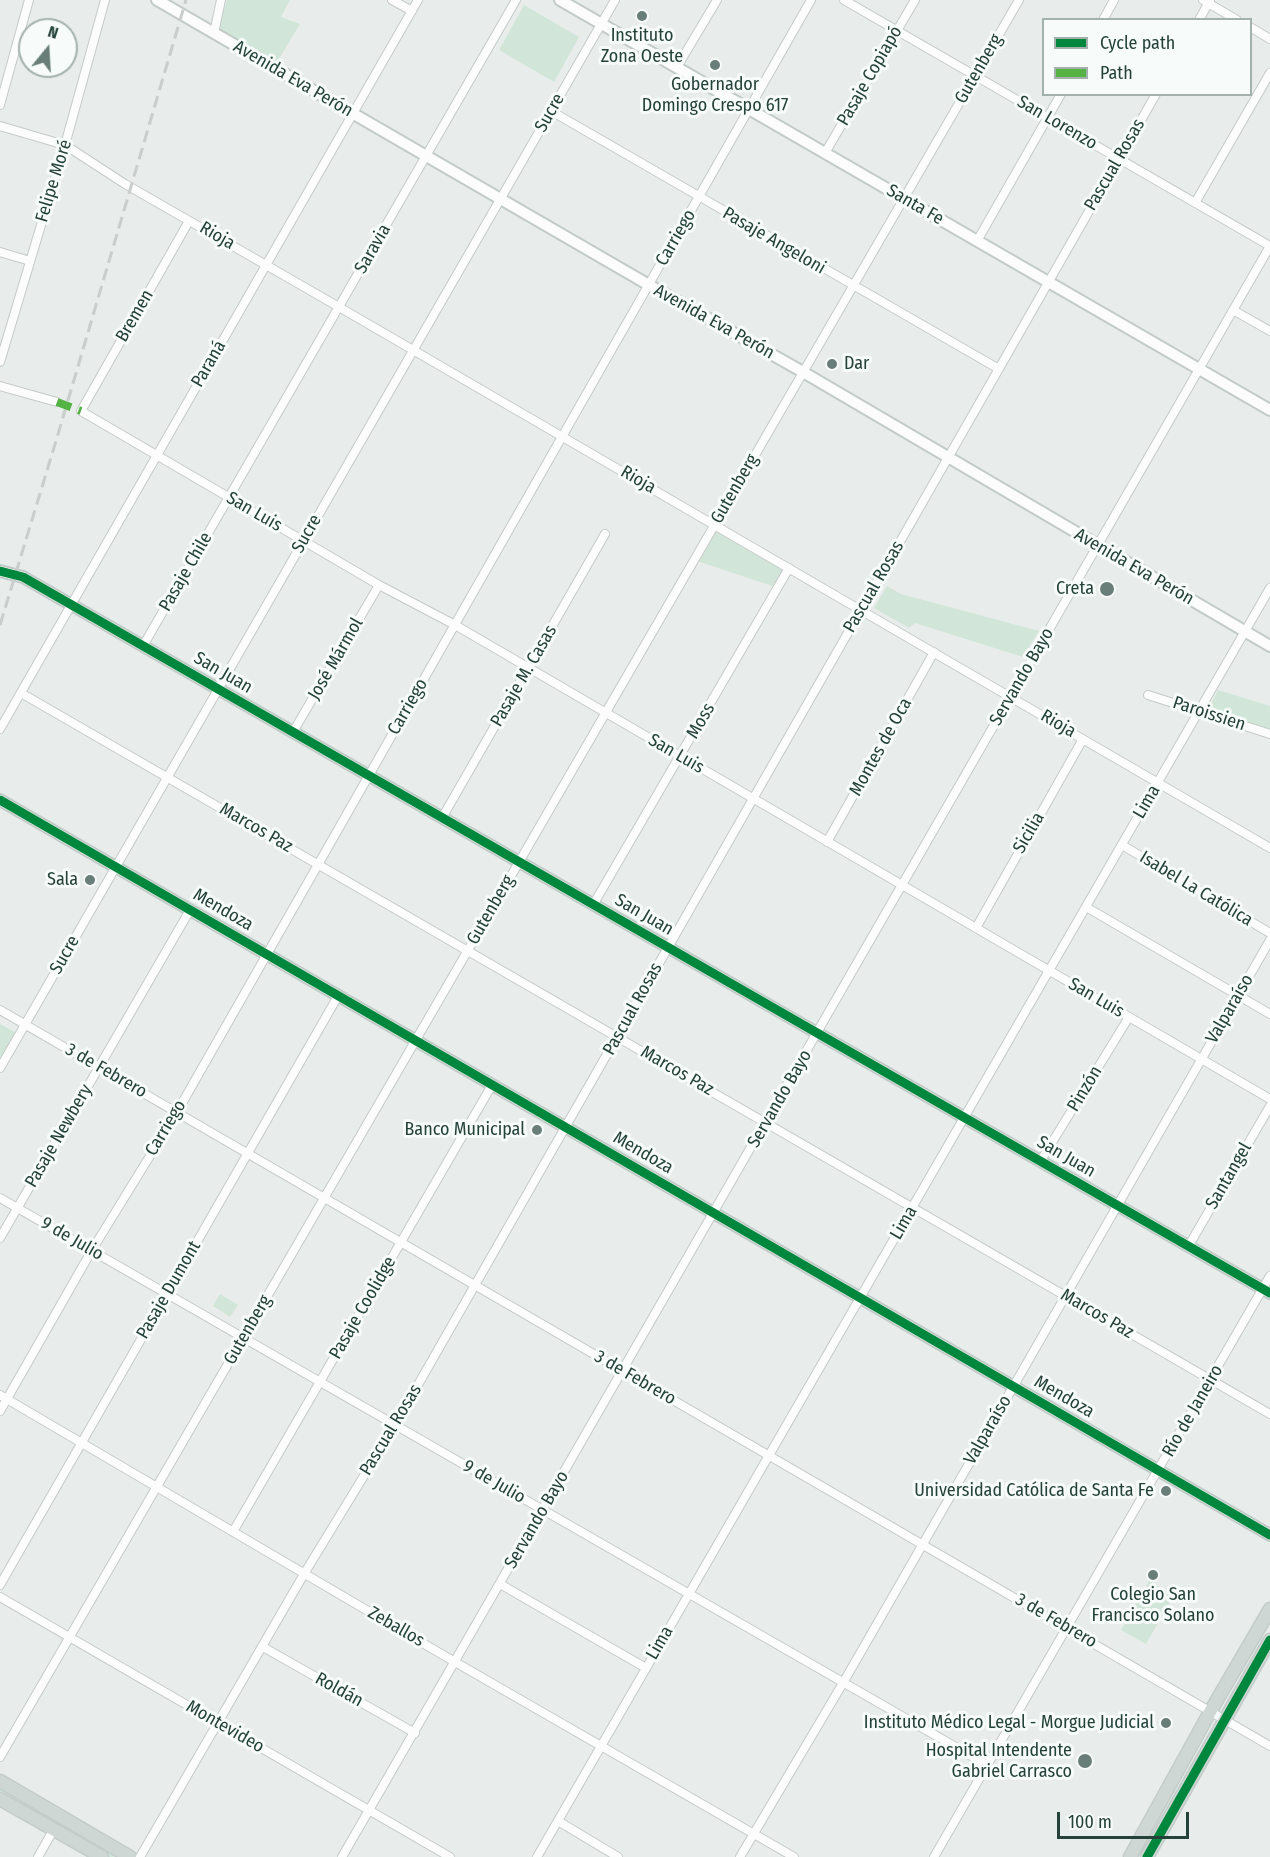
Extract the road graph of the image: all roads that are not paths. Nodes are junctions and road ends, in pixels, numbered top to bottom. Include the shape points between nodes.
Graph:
1 (29, 0) edge
2 (105, 0) edge
3 (157, 0) edge
4 (221, 0) edge
5 (392, 0) edge
6 (418, 0) edge
7 (516, 0) edge
8 (560, 0) edge
9 (615, 0) edge
10 (717, 0) edge
11 (812, 0) edge
12 (844, 0) edge
13 (915, 0) edge
14 (1019, 0) edge
15 (1114, 0) edge
16 (1207, 1) edge
17 (412, 11) junction
18 (1104, 18) edge
19 (1200, 18) edge
20 (1234, 18) edge
21 (601, 24) junction
22 (1252, 28) edge
23 (897, 30) junction
24 (214, 33) junction
25 (1270, 39) edge
26 (677, 67) junction
27 (1270, 73) edge
28 (975, 76) junction
29 (1059, 96) edge
30 (1155, 96) edge
31 (0, 105) edge
32 (749, 109) junction
33 (551, 111) junction
34 (353, 114) junction
35 (1048, 117) junction
36 (0, 126) edge
37 (65, 144) junction
38 (825, 153) junction
39 (426, 156) junction
40 (1119, 159) junction
41 (699, 198) junction
42 (904, 198) junction
43 (500, 199) junction
44 (1195, 203) junction
45 (189, 221) junction
46 (977, 241) junction
47 (1270, 246) edge
48 (0, 252) edge
49 (30, 261) junction
50 (267, 264) junction
51 (1048, 282) junction
52 (649, 285) junction
53 (853, 286) junction
54 (339, 307) junction
55 (1233, 310) junction
56 (1270, 331) edge
57 (413, 350) junction
58 (0, 362) edge
59 (999, 369) junction
60 (1199, 369) junction
61 (803, 372) junction
62 (0, 386) edge
63 (57, 402) dead end
64 (1270, 410) edge
65 (81, 411) joint
66 (562, 436) junction
67 (157, 456) junction
68 (948, 458) junction
69 (229, 498) junction
70 (715, 525) junction
71 (605, 534) dead end
72 (303, 541) junction
73 (1098, 545) junction
74 (789, 568) junction
75 (0, 571) edge
76 (379, 585) junction
77 (1270, 588) edge
78 (70, 605) junction
79 (861, 610) junction
80 (455, 626) junction
81 (1245, 632) junction
82 (143, 646) junction
83 (1270, 646) edge
84 (934, 652) junction
85 (528, 668) junction
86 (218, 689) junction
87 (21, 693) junction
88 (1148, 695) dead end
89 (1011, 697) junction
90 (1200, 712) junction
91 (606, 713) junction
92 (0, 729) edge
93 (293, 732) junction
94 (1270, 734) edge
95 (1083, 739) junction
96 (680, 756) junction
97 (369, 776) junction
98 (167, 777) junction
99 (1158, 783) junction
100 (753, 799) junction
101 (0, 801) edge
102 (442, 818) junction
103 (827, 842) junction
104 (1122, 845) junction
105 (1270, 848) edge
106 (519, 862) junction
107 (318, 864) junction
108 (116, 867) junction
109 (902, 885) junction
110 (593, 905) junction
111 (1086, 907) junction
112 (190, 910) junction
113 (976, 928) junction
114 (1270, 933) edge
115 (1270, 940) edge
116 (668, 948) junction
117 (468, 951) junction
118 (267, 955) junction
119 (1049, 971) junction
120 (1238, 995) junction
121 (338, 996) junction
122 (0, 1010) edge
123 (1270, 1014) edge
124 (1129, 1017) junction
125 (25, 1024) junction
126 (817, 1034) junction
127 (617, 1037) junction
128 (415, 1041) junction
129 (1202, 1059) junction
130 (99, 1067) junction
131 (0, 1068) edge
132 (492, 1085) junction
133 (1270, 1099) edge
134 (1270, 1106) edge
135 (177, 1112) junction
136 (964, 1118) junction
137 (766, 1123) junction
138 (565, 1127) junction
139 (248, 1154) junction
140 (1040, 1162) junction
141 (0, 1198) edge
142 (324, 1198) junction
143 (1117, 1206) junction
144 (17, 1208) junction
145 (912, 1208) junction
146 (714, 1213) junction
147 (0, 1238) edge
148 (401, 1242) junction
149 (1188, 1246) junction
150 (92, 1250) junction
151 (1270, 1276) edge
152 (475, 1285) junction
153 (1266, 1291) edge
154 (167, 1294) junction
155 (1065, 1296) junction
156 (860, 1298) junction
157 (243, 1338) junction
158 (623, 1371) junction
159 (1210, 1380) junction
160 (320, 1382) junction
161 (1013, 1386) junction
162 (4, 1397) edge
163 (0, 1411) edge
164 (1270, 1414) edge
165 (395, 1425) junction
166 (82, 1443) junction
167 (769, 1456) junction
168 (1158, 1470) junction
169 (157, 1486) junction
170 (543, 1510) junction
171 (234, 1530) junction
172 (1270, 1535) edge
173 (922, 1545) junction
174 (304, 1574) junction
175 (500, 1584) junction
176 (0, 1585) edge
177 (689, 1594) junction
178 (0, 1597) edge
179 (1270, 1609) edge
180 (1068, 1628) junction
181 (69, 1637) junction
182 (1270, 1640) edge
183 (263, 1647) junction
184 (455, 1662) junction
185 (646, 1668) junction
186 (843, 1683) junction
187 (1210, 1712) junction
188 (1224, 1720) junction
189 (217, 1722) junction
190 (415, 1733) junction
191 (601, 1746) junction
192 (1270, 1746) edge
193 (0, 1757) edge
194 (987, 1766) junction
195 (0, 1781) edge
196 (0, 1799) edge
197 (370, 1811) junction
198 (558, 1821) junction
199 (54, 1829) junction
200 (753, 1833) junction
201 (1133, 1852) edge
202 (1150, 1856) edge
203 (38, 1857) edge
204 (102, 1857) edge
205 (130, 1857) edge
206 (140, 1857) edge
207 (342, 1857) edge
208 (450, 1857) edge
209 (537, 1857) edge
210 (618, 1857) edge
211 (740, 1857) edge
212 (794, 1857) edge
213 (934, 1857) edge

1 - 31 street
2 - 37 street, Felipe Moré
3 - 24 main road, Avenida Eva Perón
4 - 24 street
5 - 17 street
6 - 17 street, Paraná
7 - 39 street, Saravia
8 - 21 main road, Santa Fe
9 - 21 street, Sucre
10 - 26 street
11 - 32 street, Carriego
12 - 23 street, San Lorenzo
13 - 23 street, Pasaje Copiapó
14 - 28 street, Gutenberg
15 - 18 street
16 - 19 street
16 - 20 street
17 - 34 street, Paraná
21 - 26 main road, Santa Fe
21 - 33 street, Sucre
22 - 25 street
23 - 28 street, San Lorenzo
23 - 38 street, Pasaje Copiapó
24 - 34 main road, Avenida Eva Perón
26 - 32 main road, Santa Fe
27 - 44 street
28 - 35 street, San Lorenzo
28 - 42 street, Gutenberg
29 - 35 street
30 - 40 street, Pascual Rosas
32 - 38 main road, Santa Fe
32 - 41 street, Carriego
33 - 41 street, Pasaje Angeloni
33 - 43 street, Sucre
34 - 39 main road, Avenida Eva Perón
34 - 50 street, Paraná
35 - 40 street, San Lorenzo
35 - 46 street
36 - 37 street, Rioja
37 - 45 street, Rioja
37 - 49 street, Felipe Moré
38 - 42 main road, Santa Fe
39 - 43 main road, Avenida Eva Perón
39 - 54 street, Saravia
40 - 44 street, San Lorenzo
40 - 51 street, Pascual Rosas
41 - 52 street, Carriego
41 - 53 street, Pasaje Angeloni
42 - 46 main road, Santa Fe
42 - 53 street, Gutenberg
43 - 52 main road, Avenida Eva Perón
43 - 57 street, Sucre
44 - 47 street, San Lorenzo
45 - 50 street, Rioja
45 - 65 street, Bremen
46 - 51 main road, Santa Fe
47 - 55 street, Servando Bayo
48 - 49 street
49 - 58 street, Felipe Moré
50 - 54 street, Rioja
50 - 67 street, Paraná
51 - 59 street, Pascual Rosas
51 - 60 main road, Santa Fe
52 - 61 main road, Avenida Eva Perón
52 - 66 street, Carriego
53 - 59 street, Pasaje Angeloni
53 - 61 street, Gutenberg
54 - 57 street, Rioja
54 - 69 street, Saravia
55 - 56 street
55 - 60 street, Servando Bayo
57 - 66 street, Rioja
57 - 72 street, Sucre
59 - 68 street, Pascual Rosas
60 - 64 main road, Santa Fe
60 - 73 street, Servando Bayo
61 - 68 main road, Avenida Eva Perón
61 - 70 street, Gutenberg
62 - 63 street
65 - 67 street, San Luis
66 - 70 street, Rioja
66 - 80 street, Carriego
67 - 69 street, San Luis
67 - 78 street, Paraná
68 - 73 main road, Avenida Eva Perón
68 - 79 street, Pascual Rosas
69 - 72 street, San Luis
69 - 82 street, Pasaje Chile
70 - 74 street, Rioja
70 - 91 street, Gutenberg
71 - 85 street, Pasaje M. Casas
72 - 76 street, San Luis
72 - 86 street, Sucre
73 - 81 main road, Avenida Eva Perón
73 - 89 street, Servando Bayo
74 - 79 street, Rioja
74 - 96 street, Moss
75 - 78 main road, San Juan via 23,577
76 - 80 street, San Luis
76 - 93 street, José Mármol
77 - 81 street, Lima
78 - 82 main road, San Juan
78 - 87 street, Paraná
79 - 84 street, Rioja
79 - 100 street, Pascual Rosas
80 - 85 street, San Luis
80 - 97 street, Carriego
81 - 83 main road, Avenida Eva Perón
81 - 90 street, Lima
82 - 86 main road, San Juan
84 - 89 street, Rioja
84 - 103 street, Montes de Oca
85 - 91 street, San Luis
85 - 102 street, Pasaje M. Casas
86 - 93 main road, San Juan
86 - 98 street, Sucre
87 - 92 street, Paraná
87 - 98 street, Marcos Paz
88 - 90 street, Paroissien
89 - 95 street, Rioja
89 - 109 street, Servando Bayo
90 - 94 street, Paroissien
90 - 99 street, Lima
91 - 96 street, San Luis
91 - 106 street, Gutenberg
93 - 97 main road, San Juan
95 - 99 street, Rioja
95 - 113 street, Sicilia
96 - 100 street, San Luis
96 - 110 street, Moss
97 - 102 main road, San Juan
97 - 107 street, Carriego
98 - 107 street, Marcos Paz
98 - 108 street, Sucre
99 - 104 street, Lima
99 - 105 street, Rioja
100 - 103 street, San Luis
100 - 116 street, Pascual Rosas
101 - 108 main road, Mendoza
102 - 106 main road, San Juan
103 - 109 street, San Luis
104 - 111 street, Lima
104 - 114 street, Isabel La Católica
106 - 110 main road, San Juan
106 - 117 street, Gutenberg
107 - 117 street, Marcos Paz
107 - 118 street, Carriego
108 - 112 main road, Mendoza
108 - 125 street, Sucre
109 - 113 street, San Luis
109 - 126 street, Servando Bayo
110 - 116 main road, San Juan
111 - 119 street, Lima
111 - 120 street
112 - 118 main road, Mendoza
112 - 130 street, Pasaje Newbery
113 - 119 street, San Luis
115 - 120 street, Valparaíso
116 - 126 main road, San Juan
116 - 127 street, Pascual Rosas
117 - 127 street, Marcos Paz
117 - 128 street, Gutenberg
118 - 121 main road, Mendoza
118 - 135 street, Carriego
119 - 124 street, San Luis
119 - 136 street, Lima
120 - 123 street
120 - 129 street, Valparaíso
121 - 128 main road, Mendoza
121 - 139 street, Pasaje Dumont
122 - 125 street, 3 de Febrero
124 - 129 street, San Luis
124 - 140 street, Pinzón
125 - 130 street, 3 de Febrero
125 - 131 street, Sucre
126 - 136 main road, San Juan
126 - 137 street, Servando Bayo
127 - 137 street, Marcos Paz
127 - 138 street, Pascual Rosas
128 - 132 main road, Mendoza
128 - 142 street, Gutenberg
129 - 133 street, San Luis
129 - 143 street, Valparaíso
130 - 135 street, 3 de Febrero
130 - 144 street, Pasaje Newbery
132 - 138 main road, Mendoza
132 - 148 street, Pasaje Coolidge
134 - 149 street, Santangel
135 - 139 street, 3 de Febrero
135 - 150 street, Carriego
136 - 140 main road, San Juan
136 - 145 street, Lima
137 - 145 street, Marcos Paz
137 - 146 street, Servando Bayo
138 - 146 main road, Mendoza
138 - 152 street, Pascual Rosas
139 - 142 street, 3 de Febrero
139 - 154 street, Pasaje Dumont
140 - 143 main road, San Juan
141 - 144 street, 9 de Julio
142 - 148 street, 3 de Febrero
142 - 157 street, Gutenberg
143 - 149 main road, San Juan
143 - 155 street, Valparaíso
144 - 147 street, Pasaje Newbery
144 - 150 street, 9 de Julio
145 - 155 street, Marcos Paz
145 - 156 street, Lima
146 - 156 main road, Mendoza
146 - 158 street, Servando Bayo
148 - 152 street, 3 de Febrero
148 - 160 street, Pasaje Coolidge
149 - 153 main road, San Juan
150 - 154 street, 9 de Julio
150 - 162 street, Carriego
151 - 153 street, Río de Janeiro
152 - 158 street, 3 de Febrero
152 - 165 street, Pascual Rosas
153 - 159 street, Río de Janeiro
154 - 157 street, 9 de Julio
154 - 166 street, Pasaje Dumont
155 - 159 street, Marcos Paz
155 - 161 street, Valparaíso
156 - 161 main road, Mendoza
156 - 167 street, Lima
157 - 160 street, 9 de Julio
157 - 169 street, Gutenberg
158 - 167 street, 3 de Febrero
158 - 170 street, Servando Bayo
159 - 164 street, Marcos Paz
159 - 168 street, Río de Janeiro
160 - 165 street, 9 de Julio
160 - 171 street, Pasaje Coolidge
161 - 168 main road, Mendoza
161 - 173 street, Valparaíso
162 - 163 street, Carriego
162 - 166 street, Zeballos
165 - 170 street, 9 de Julio
165 - 174 street, Pascual Rosas
166 - 169 street, Zeballos
166 - 176 street, Pasaje Dumont
167 - 173 street, 3 de Febrero
167 - 177 street, Lima
168 - 172 main road, Mendoza
168 - 180 street, Río de Janeiro
169 - 171 street, Zeballos
169 - 181 street, Gutenberg
170 - 175 street, Servando Bayo
170 - 177 street, 9 de Julio
171 - 174 street, Zeballos
173 - 180 street, 3 de Febrero
173 - 186 street, Valparaíso
174 - 183 street, Pascual Rosas
174 - 184 street, Zeballos
175 - 184 street, Servando Bayo
175 - 185 street
177 - 185 street, Lima
177 - 186 street, 9 de Julio
178 - 181 street, Montevideo
179 - 187 main road
180 - 187 street, 3 de Febrero
180 - 194 street, Río de Janeiro
181 - 189 street, Montevideo
181 - 193 street, Gutenberg
182 - 188 main road
183 - 189 street, Pascual Rosas
183 - 190 street, Roldán
184 - 190 street, Servando Bayo
184 - 191 street, Zeballos
185 - 191 street, Lima
186 - 194 street, 9 de Julio
186 - 200 street, Valparaíso
187 - 188 street, 3 de Febrero
187 - 201 main road
188 - 192 street, 3 de Febrero
188 - 202 main road
189 - 197 street, Montevideo
189 - 206 street, Pascual Rosas
190 - 197 street, Servando Bayo
191 - 198 street, Lima
191 - 200 street, Zeballos
194 - 213 street, Río de Janeiro
195 - 205 main road
196 - 199 main road
197 - 207 street, Servando Bayo
197 - 208 street, Montevideo
198 - 209 street, Lima
198 - 210 street
199 - 203 street
199 - 204 main road
200 - 211 street, Valparaíso
200 - 212 street, Zeballos
201 - 202 street

